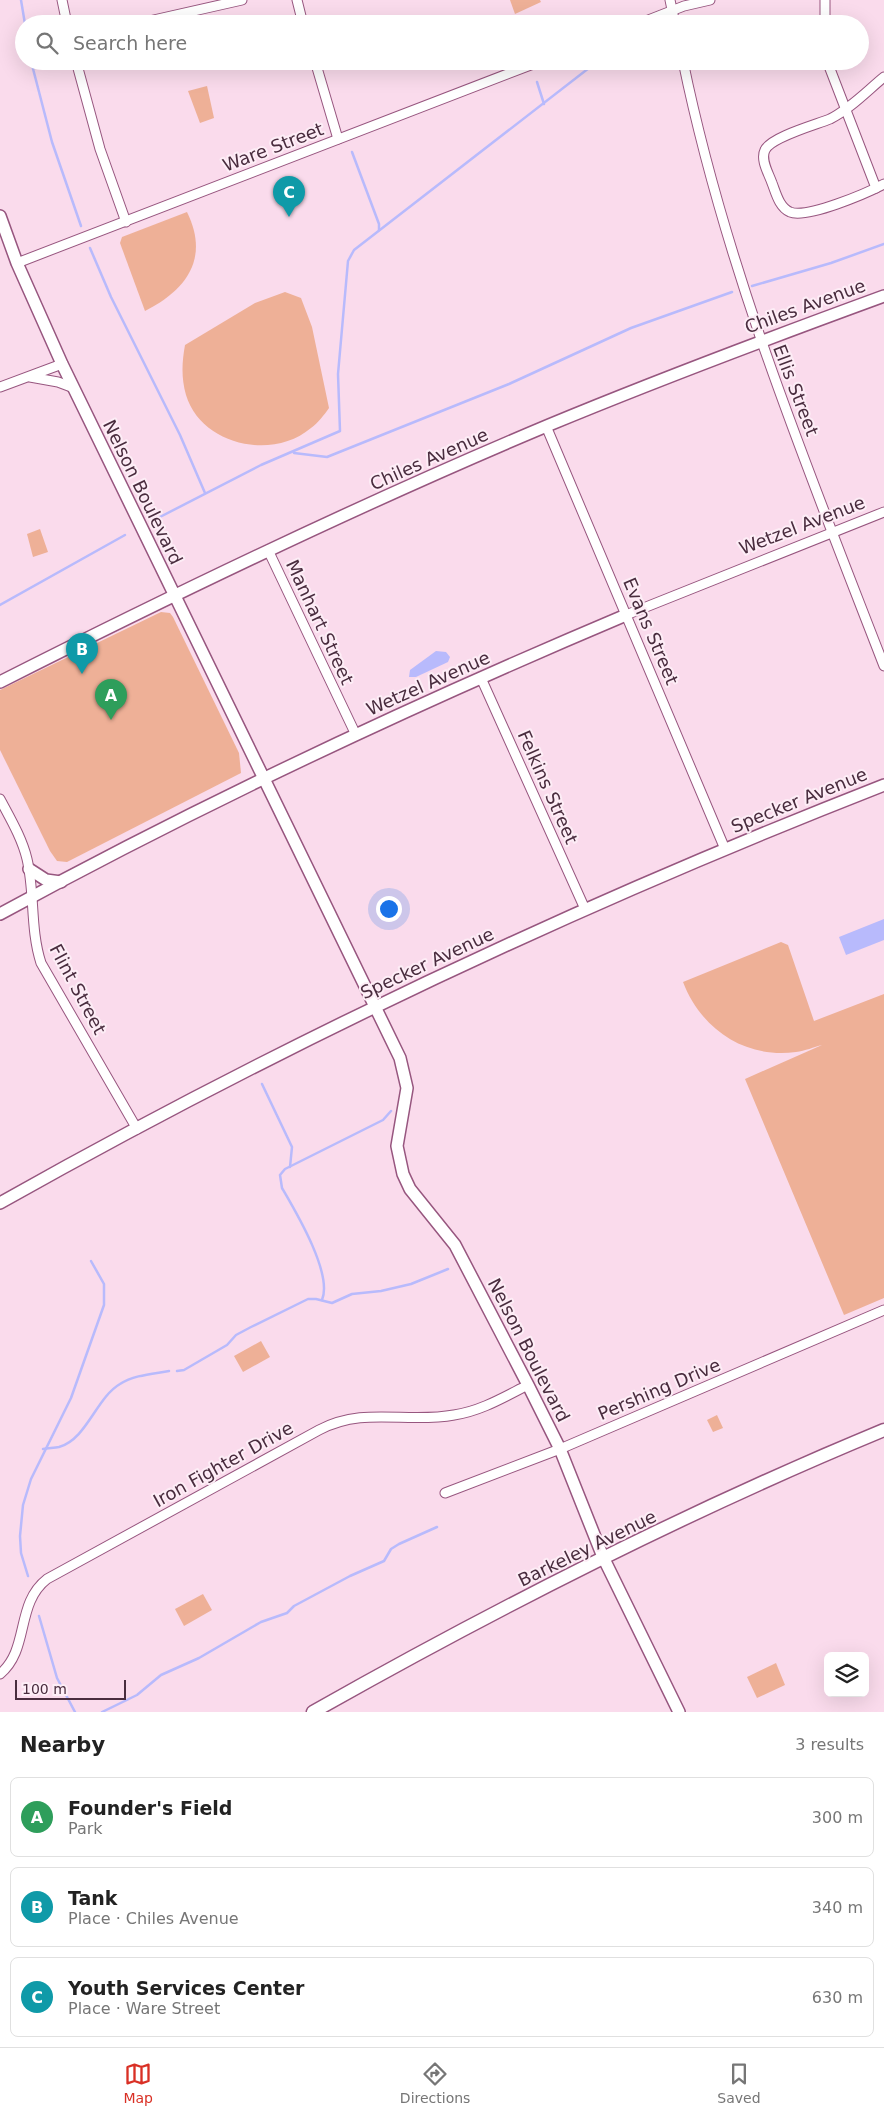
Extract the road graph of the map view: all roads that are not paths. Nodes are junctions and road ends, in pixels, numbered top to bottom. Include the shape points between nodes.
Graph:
1 (62, 0) edge
2 (242, 0) edge
3 (297, 0) edge
4 (670, 0) edge
5 (710, 0) edge
6 (825, 0) edge
7 (672, 10) junction
8 (65, 15) edge
9 (176, 15) edge
10 (301, 15) edge
11 (660, 15) edge
12 (673, 15) edge
13 (825, 15) edge
14 (78, 70) edge
15 (317, 70) edge
16 (518, 70) edge
17 (685, 70) edge
18 (830, 70) edge
19 (884, 76) edge
20 (845, 109) junction
21 (338, 139) junction
22 (880, 186) edge
23 (0, 216) edge
24 (126, 222) junction
25 (17, 263) junction
26 (884, 296) edge
27 (760, 341) junction
28 (62, 364) junction
29 (30, 377) junction
30 (0, 387) edge
31 (74, 388) junction
32 (546, 426) junction
33 (884, 512) edge
34 (832, 532) junction
35 (268, 550) junction
36 (173, 594) junction
37 (626, 616) junction
38 (884, 666) edge
39 (482, 678) junction
40 (0, 682) edge
41 (356, 735) junction
42 (263, 779) junction
43 (884, 785) edge
44 (0, 799) edge
45 (725, 849) junction
46 (29, 870) junction
47 (61, 882) junction
48 (32, 897) junction
49 (585, 909) junction
50 (0, 914) edge
51 (374, 1008) junction
52 (137, 1129) junction
53 (0, 1203) edge
54 (884, 1310) edge
55 (528, 1385) junction
56 (884, 1430) edge
57 (560, 1449) junction
58 (444, 1493) dead end
59 (604, 1557) junction
60 (0, 1674) edge
61 (313, 1712) edge
62 (679, 1712) edge

1 - 8 street
2 - 9 street
3 - 10 street
4 - 7 street
5 - 7 street
6 - 13 street
7 - 11 street
7 - 12 street
14 - 24 street via 100,149
15 - 21 street
16 - 21 street, Ware Street
17 - 27 street, Ellis Street via 713,191
18 - 20 street
19 - 20 street
20 - 22 street
20 - 22 street via 774,142 765,150 763,160 781,205 789,212 800,214
21 - 24 street, Ware Street
23 - 25 street, Nelson Boulevard
24 - 25 street, Ware Street
25 - 28 street, Nelson Boulevard
26 - 27 street, Chiles Avenue
27 - 32 street, Chiles Avenue
27 - 34 street, Ellis Street
28 - 29 street
28 - 31 street, Nelson Boulevard
29 - 30 street
29 - 31 street
31 - 36 street, Nelson Boulevard
32 - 35 street, Chiles Avenue
32 - 37 street, Evans Street
33 - 34 street, Wetzel Avenue
34 - 37 street, Wetzel Avenue
34 - 38 street, Ellis Street
35 - 36 street, Chiles Avenue
35 - 41 street, Manhart Street
36 - 40 street, Chiles Avenue
36 - 42 street, Nelson Boulevard
37 - 39 street, Wetzel Avenue
37 - 45 street, Evans Street
39 - 41 street, Wetzel Avenue
39 - 49 street, Felkins Street
41 - 42 street, Wetzel Avenue
42 - 47 street, Wetzel Avenue
42 - 51 street, Nelson Boulevard
43 - 45 street, Specker Avenue
44 - 46 street, Flint Street via 24,848
45 - 49 street, Specker Avenue
46 - 47 street via 46,880
46 - 48 street, Flint Street
47 - 48 street, Wetzel Avenue
48 - 50 street, Wetzel Avenue
48 - 52 street, Flint Street via 35,938 41,963
49 - 51 street, Specker Avenue
51 - 52 street, Specker Avenue
51 - 55 street, Nelson Boulevard via 400,1058 406,1080 406,1104 397,1146 403,1174 410,1189 455,1245
52 - 53 street, Specker Avenue
54 - 57 street, Pershing Drive
55 - 57 street, Nelson Boulevard
55 - 60 street, Iron Fighter Drive via 483,1407 454,1415 363,1416 319,1430 47,1579 31,1596 15,1655
56 - 59 main road, Barkeley Avenue
57 - 58 street, Pershing Drive
57 - 59 street, Nelson Boulevard
59 - 61 main road, Barkeley Avenue
59 - 62 street, Nelson Boulevard

